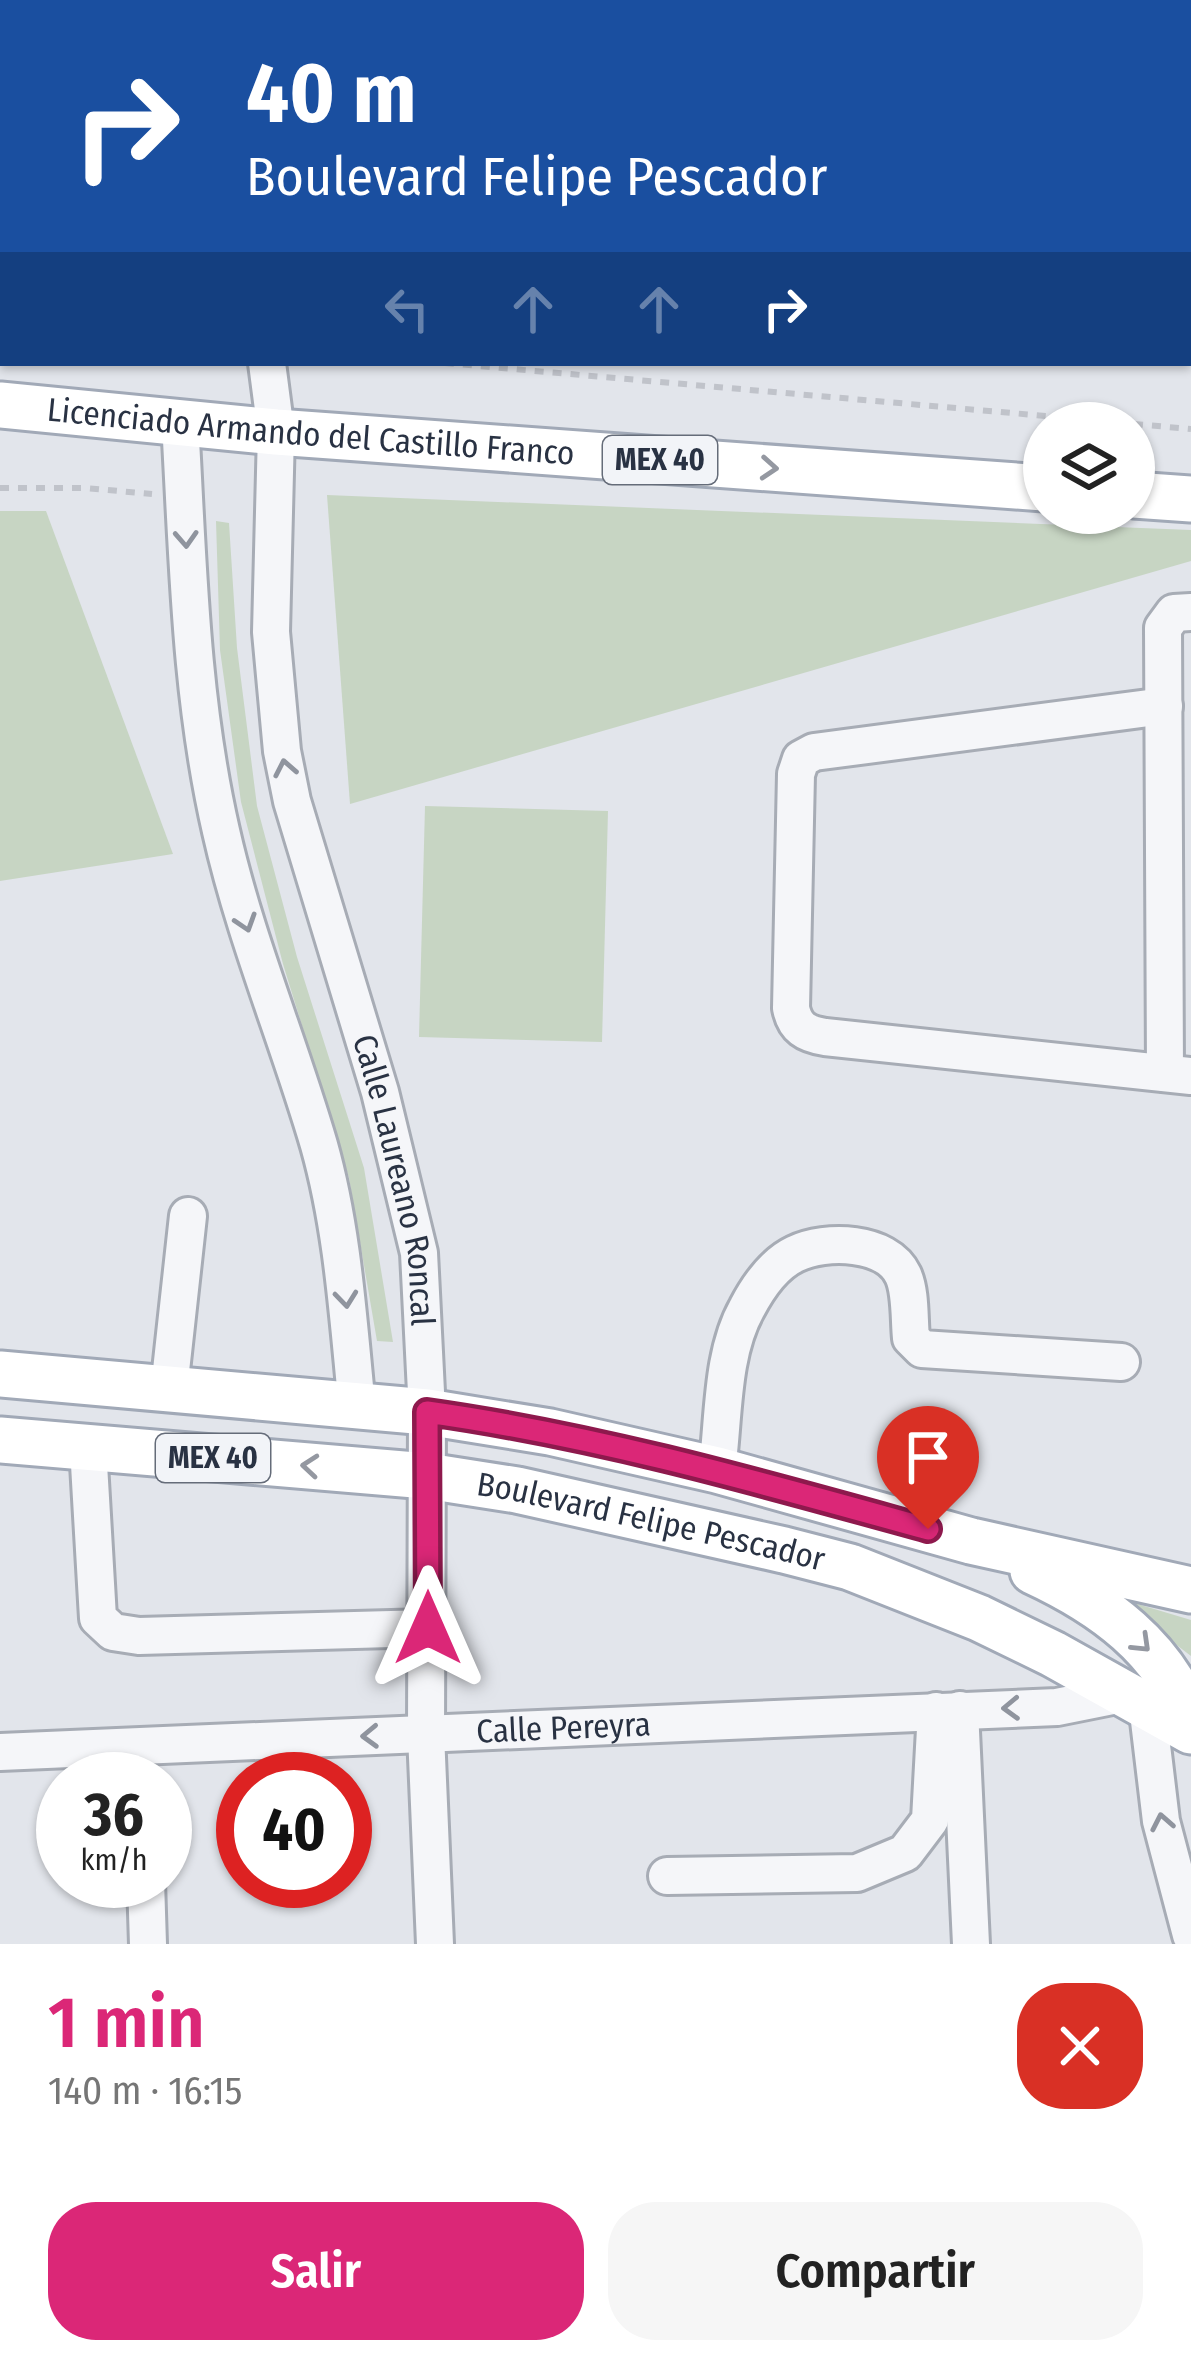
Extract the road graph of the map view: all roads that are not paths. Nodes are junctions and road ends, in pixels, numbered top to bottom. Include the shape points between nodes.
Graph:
1 (267, 366) edge
2 (4, 406) edge
3 (180, 422) junction
4 (276, 432) junction
5 (1023, 486) edge
6 (1155, 496) edge
7 (1191, 499) edge
8 (1191, 612) edge
9 (1164, 706) junction
10 (1178, 1075) edge
11 (188, 1216) dead end
12 (1121, 1362) dead end
13 (0, 1373) edge
14 (169, 1389) junction
15 (357, 1406) junction
16 (427, 1412) junction
17 (0, 1439) edge
18 (88, 1447) junction
19 (716, 1470) junction
20 (427, 1476) junction
21 (970, 1541) junction
22 (1191, 1590) edge
23 (428, 1628) junction
24 (1137, 1698) junction
25 (948, 1710) junction
26 (1191, 1727) edge
27 (426, 1733) junction
28 (0, 1752) edge
29 (36, 1755) edge
30 (192, 1757) edge
31 (667, 1876) dead end
32 (147, 1908) edge
33 (1191, 1935) edge
34 (148, 1944) edge
35 (435, 1944) edge
36 (971, 1944) edge

1 - 4 street, Calle Laureano Roncal
2 - 3 main road, Licenciado Armando del Castillo Franco / MEX 40
3 - 4 main road, Licenciado Armando del Castillo Franco / MEX 40
3 -> 15 street, Calle Laureano Roncal via 190,634 208,768 239,901 319,1144
4 -> 5 main road, Licenciado Armando del Castillo Franco / MEX 40
16 -> 4 street, Calle Laureano Roncal via 410,1208 282,751 271,632
6 - 7 main road
8 - 9 street via 1174,613 1163,628
9 - 10 street
9 - 10 street via 801,759 791,1008 798,1026 825,1037
11 - 14 street
12 - 19 street via 922,1349 911,1338 906,1279 883,1252 797,1252 755,1292 738,1327
13 - 14 main road, Boulevard Felipe Pescador / MEX 40
14 - 15 main road, Boulevard Felipe Pescador / MEX 40
15 - 16 main road, Boulevard Felipe Pescador / MEX 40
16 - 19 main road, Boulevard Felipe Pescador / MEX 40
16 - 20 street, Calle Laureano Roncal
17 - 18 main road, Boulevard Felipe Pescador / MEX 40
20 -> 18 main road, Boulevard Felipe Pescador / MEX 40
18 - 23 street via 98,1618 113,1631
19 - 21 main road, Boulevard Felipe Pescador / MEX 40
20 - 23 street, Calle Laureano Roncal
20 - 24 main road, Boulevard Felipe Pescador / MEX 40 via 850,1567 980,1618
21 - 22 main road, Boulevard Felipe Pescador / MEX 40
21 -> 26 main road via 1126,1628 1166,1671
23 - 27 street, Calle Laureano Roncal
24 -> 25 street, Calle Pereyra
24 - 26 main road, Boulevard Felipe Pescador / MEX 40
33 -> 24 street
25 - 27 street, Calle Pereyra
25 - 31 street via 930,1820 905,1853 857,1873
25 - 36 street
27 -> 30 street, Calle Pereyra
27 - 35 street, Calle Laureano Roncal
28 - 29 street, Calle Pereyra
32 - 34 street

